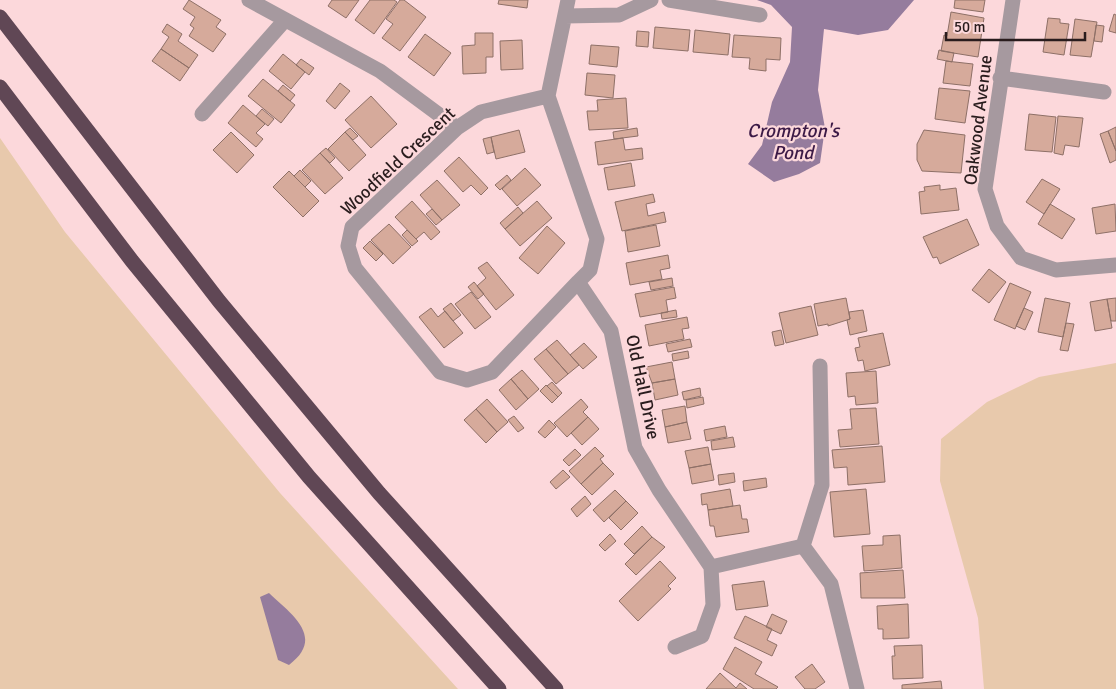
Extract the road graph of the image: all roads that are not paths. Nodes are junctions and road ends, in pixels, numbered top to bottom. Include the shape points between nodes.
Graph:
1 (249, 0) edge
2 (568, 0) edge
3 (651, 0) edge
4 (669, 0) edge
5 (1013, 0) edge
6 (760, 15) dead end
7 (566, 16) junction
8 (0, 17) edge
9 (284, 20) junction
10 (1000, 78) junction
11 (0, 87) edge
12 (1104, 92) dead end
13 (548, 96) junction
14 (202, 114) dead end
15 (457, 128) junction
16 (1116, 265) edge
17 (578, 282) junction
18 (820, 366) dead end
19 (803, 546) junction
20 (711, 567) junction
21 (675, 647) dead end
22 (499, 689) edge
23 (556, 689) edge
24 (857, 689) edge

1 - 9 street
2 - 7 street
3 - 7 street via 620,15
4 - 6 street
5 - 10 street, Oakwood Avenue
7 - 13 street
8 - 23 highway via 219,301 379,493
9 - 14 street
9 - 15 street via 380,71
10 - 12 street
10 - 16 street, Oakwood Avenue via 985,189 997,226 1021,258 1056,270
11 - 22 highway via 132,261 303,469
13 - 15 street, Woodfield Crescent via 481,112
13 - 17 street via 597,239 590,270
15 - 17 street, Woodfield Crescent via 352,227 348,246 355,268 440,372 467,380 492,372
17 - 20 street, Old Hall Drive via 611,330 635,448
18 - 19 street via 822,485
19 - 20 street
19 - 24 street via 831,584
20 - 21 street via 713,605 702,636

